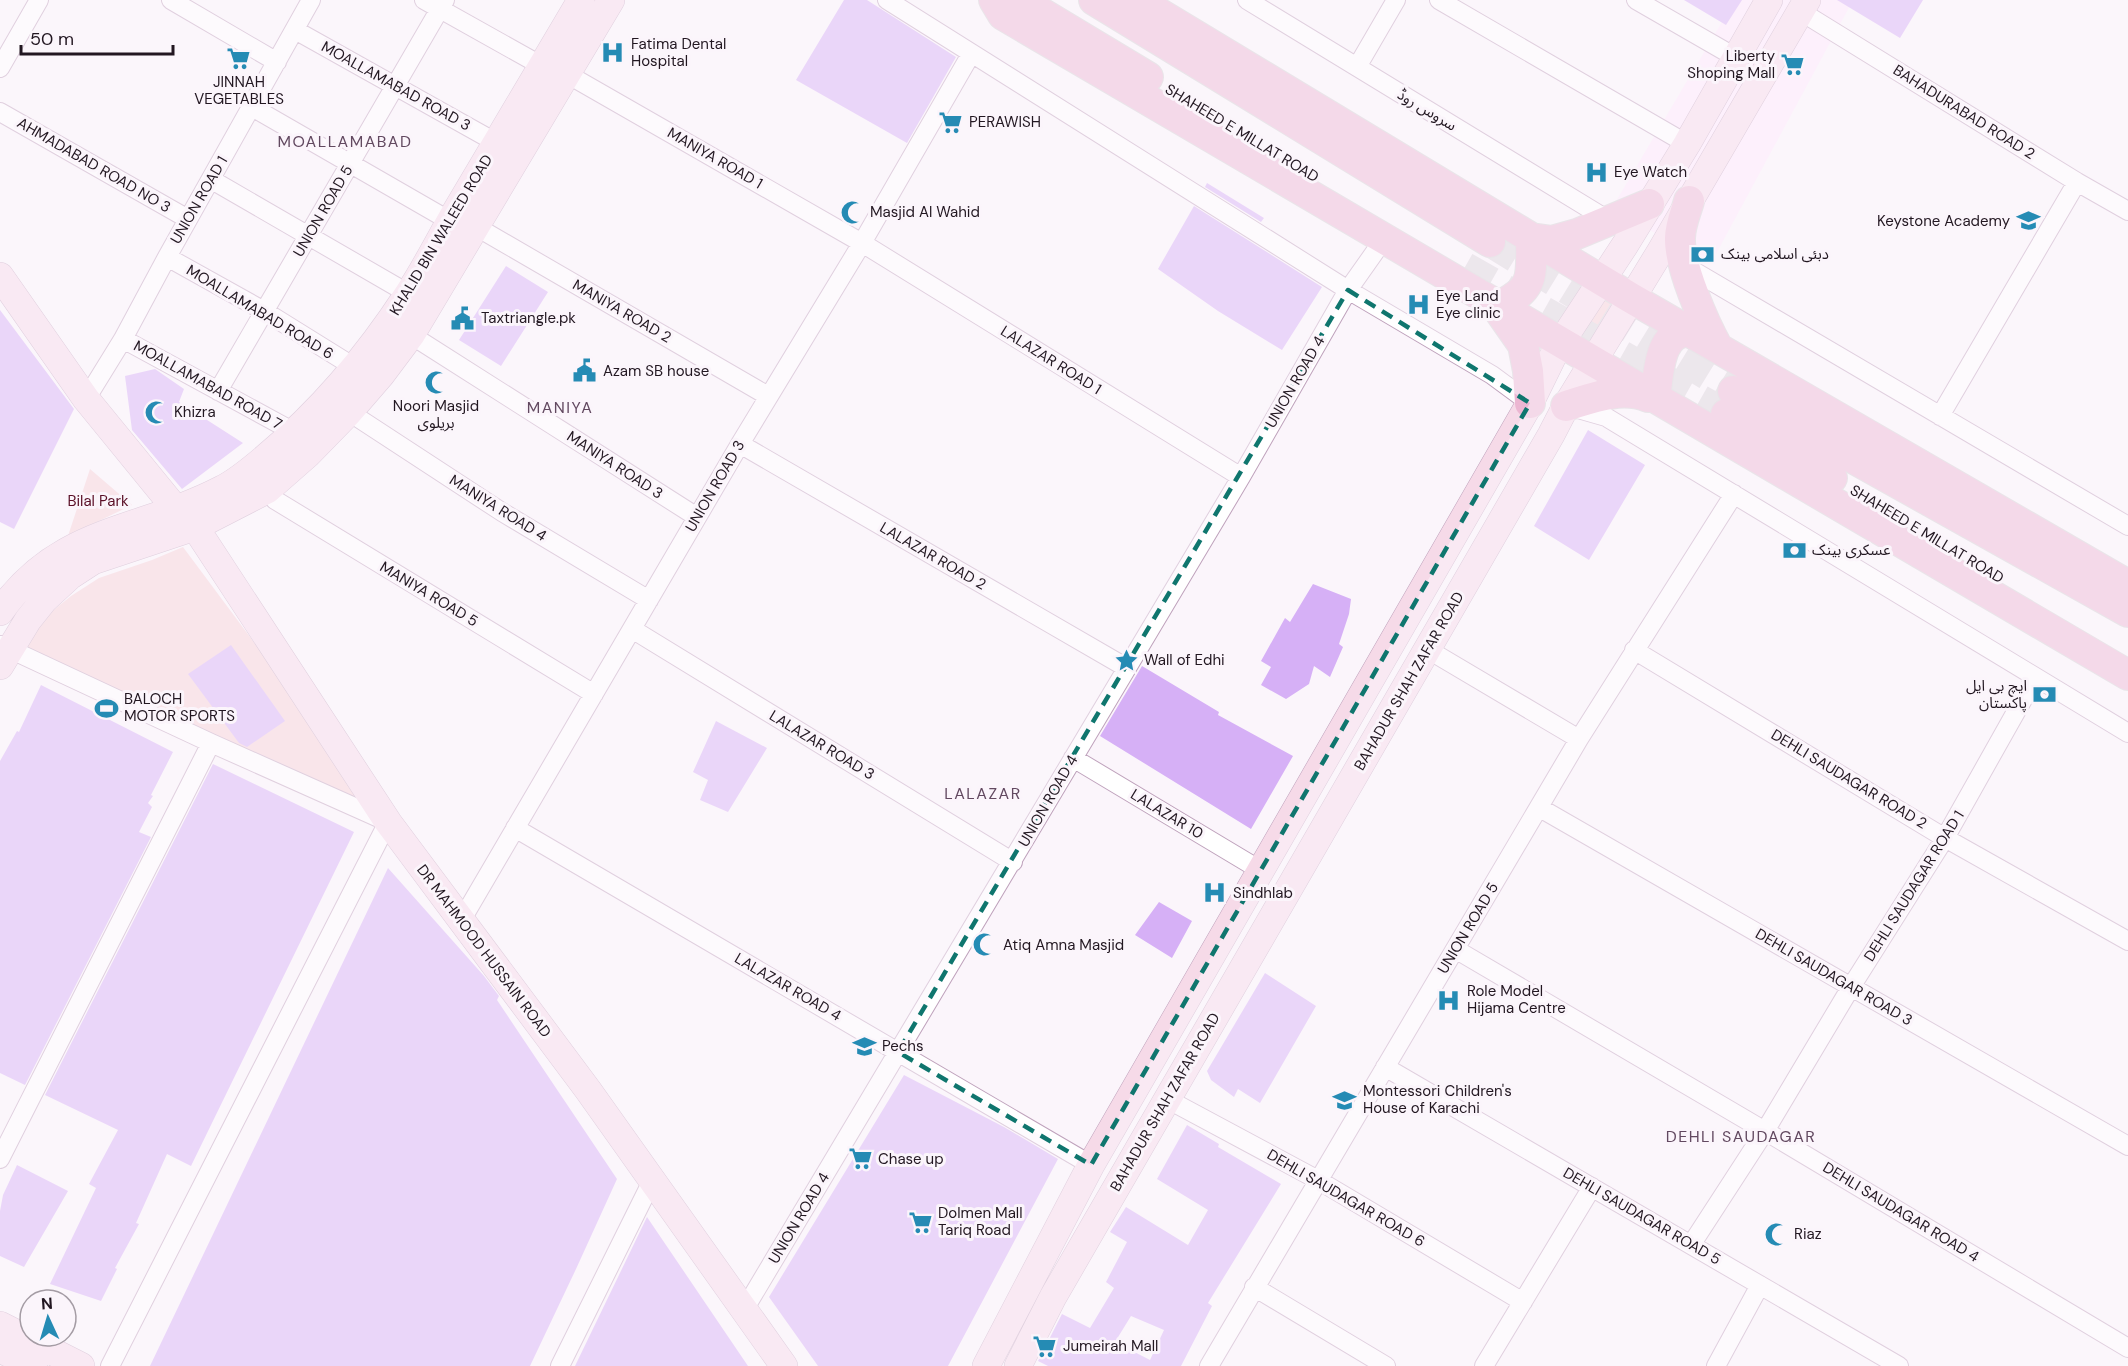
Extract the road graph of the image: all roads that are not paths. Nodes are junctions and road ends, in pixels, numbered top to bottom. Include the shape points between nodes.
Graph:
1 (39, 0) edge
2 (171, 0) edge
3 (312, 0) edge
4 (580, 0) edge
5 (611, 0) edge
6 (887, 0) edge
7 (994, 0) edge
8 (1020, 0) edge
9 (1094, 0) edge
10 (1137, 0) edge
11 (1246, 0) edge
12 (1396, 0) edge
13 (1439, 0) edge
14 (1636, 0) edge
15 (1769, 0) edge
16 (436, 3) edge
17 (1804, 5) edge
18 (295, 30) junction
19 (971, 54) junction
20 (1736, 57) junction
21 (277, 62) junction
22 (542, 66) junction
23 (1357, 67) junction
24 (0, 68) edge
25 (567, 74) junction
26 (394, 84) junction
27 (252, 107) junction
28 (0, 112) edge
29 (497, 143) junction
30 (1687, 144) junction
31 (351, 164) junction
32 (212, 180) junction
33 (2077, 182) junction
34 (1689, 201) junction
35 (1649, 204) junction
36 (2128, 211) edge
37 (188, 219) junction
38 (1608, 220) junction
39 (463, 224) junction
40 (309, 235) junction
41 (1531, 238) junction
42 (1384, 239) junction
43 (1490, 242) tunnel mouth
44 (862, 243) junction
45 (1660, 252) junction
46 (167, 257) junction
47 (1465, 267) tunnel mouth
48 (1685, 267) junction
49 (0, 276) edge
50 (1602, 280) junction
51 (1348, 290) junction
52 (409, 294) junction
53 (1631, 298) junction
54 (1496, 304) junction
55 (264, 311) junction
56 (1693, 332) junction
57 (411, 335) junction
58 (123, 339) junction
59 (1562, 343) junction
60 (1718, 348) junction
61 (1593, 361) junction
62 (354, 367) junction
63 (218, 391) junction
64 (768, 396) junction
65 (86, 399) junction
66 (1660, 400) junction
67 (1530, 403) junction
68 (1566, 406) junction
69 (349, 412) junction
70 (1940, 416) junction
71 (294, 432) junction
72 (740, 444) junction
73 (1241, 477) junction
74 (267, 490) junction
75 (1734, 494) junction
76 (175, 508) junction
77 (697, 517) junction
78 (2128, 526) edge
79 (195, 527) junction
80 (2128, 585) edge
81 (649, 600) junction
82 (0, 612) edge
83 (2128, 612) edge
84 (632, 629) junction
85 (1427, 649) junction
86 (1634, 650) junction
87 (3, 654) edge
88 (2128, 655) edge
89 (1127, 668) junction
90 (2128, 675) edge
91 (2036, 678) junction
92 (594, 694) junction
93 (2128, 733) edge
94 (1579, 739) junction
95 (211, 743) junction
96 (1073, 758) junction
97 (1540, 808) junction
98 (388, 822) junction
99 (515, 828) junction
100 (1945, 838) junction
101 (1013, 862) junction
102 (1260, 870) junction
103 (461, 921) junction
104 (2128, 941) edge
105 (1455, 949) junction
106 (1851, 987) junction
107 (898, 1052) junction
108 (1385, 1067) junction
109 (1167, 1099) junction
110 (1765, 1131) junction
111 (2128, 1146) edge
112 (0, 1159) edge
113 (1091, 1165) junction
114 (1318, 1180) junction
115 (652, 1181) junction
116 (1592, 1187) junction
117 (1691, 1245) junction
118 (1760, 1285) junction
119 (1254, 1287) junction
120 (1523, 1302) junction
121 (744, 1310) junction
122 (0, 1325) edge
123 (2128, 1348) edge
124 (0, 1349) edge
125 (34, 1366) edge
126 (81, 1366) edge
127 (110, 1366) edge
128 (560, 1366) edge
129 (784, 1366) edge
130 (986, 1366) edge
131 (1018, 1366) edge
132 (1209, 1366) edge
133 (1386, 1366) edge
134 (1484, 1366) edge
135 (1716, 1366) edge
136 (1899, 1366) edge

1 - 24 street
2 - 21 street
3 - 18 street, UNION ROAD 1
4 - 22 main road, KHALID BIN WALEED ROAD
5 - 25 main road, KHALID BIN WALEED ROAD
6 - 19 street
7 - 42 main road via 1003,15
8 - 47 main road, SHAHEED E MILLAT ROAD
9 - 43 main road
10 - 41 main road
11 - 23 street, سروس روڈ
12 - 23 street
13 - 30 street
14 - 20 street
15 - 20 main road
16 - 22 street
16 - 26 street, UNION ROAD 5
17 - 33 street, BAHADURABAD ROAD 2
17 - 34 main road, BAHADUR SHAH ZAFAR ROAD
18 - 21 street, UNION ROAD 1
18 - 26 street, MOALLAMABAD ROAD 3
19 - 44 street, UNION ROAD 3
19 - 51 street
20 - 30 main road
21 - 27 street, UNION ROAD 1
22 - 29 main road, KHALID BIN WALEED ROAD
23 - 38 street, سروس روڈ
25 - 39 main road, KHALID BIN WALEED ROAD
25 - 44 street, MANIYA ROAD 1
26 - 29 street, MOALLAMABAD ROAD 3
26 - 31 street, UNION ROAD 5
27 - 31 street, MANIYA ROAD 2
27 - 32 street, UNION ROAD 1
28 - 37 street, AHMADABAD ROAD NO 3
29 - 39 main road, KHALID BIN WALEED ROAD
30 - 35 main road
31 - 39 street, MANIYA ROAD 2
31 - 40 street, UNION ROAD 5
32 - 37 street, UNION ROAD 1
32 - 40 street
33 - 36 street, BAHADURABAD ROAD 2
33 - 70 street
34 - 45 main road, BAHADUR SHAH ZAFAR ROAD
34 - 48 main road via 1680,237
35 - 38 main road
35 - 50 main road
37 - 46 street, UNION ROAD 1
38 - 41 main road via 1552,241
39 - 52 main road, KHALID BIN WALEED ROAD
39 - 57 main road, KHALID BIN WALEED ROAD
39 - 64 street, MANIYA ROAD 2
40 - 52 street
40 - 55 street, UNION ROAD 5
41 - 50 main road
41 - 54 main road via 1528,284 1519,296
42 - 51 street, UNION ROAD 4
42 - 54 main road
44 - 64 street, UNION ROAD 3
44 - 73 street, LALAZAR ROAD 1
45 - 48 street
45 - 53 main road, BAHADUR SHAH ZAFAR ROAD
46 - 55 street, MOALLAMABAD ROAD 6
46 - 58 street, UNION ROAD 1
48 - 60 main road
48 - 70 street
49 - 65 main road
50 - 53 main road
50 - 59 main road
51 - 67 street via 1492,375
51 - 73 street, UNION ROAD 4
52 - 62 main road, KHALID BIN WALEED ROAD
53 - 56 main road
53 - 61 main road, BAHADUR SHAH ZAFAR ROAD
54 - 59 main road
54 - 67 main road via 1523,345
55 - 62 street, MOALLAMABAD ROAD 6
55 - 63 street, UNION ROAD 5
56 - 60 main road
56 - 66 main road via 1678,333 1666,343
57 - 69 main road, KHALID BIN WALEED ROAD
57 - 77 street, MANIYA ROAD 3
58 - 63 street, MOALLAMABAD ROAD 7
58 - 65 street, UNION ROAD 1
59 - 61 main road
59 - 67 main road
60 - 80 main road
61 - 66 main road
61 - 68 main road, BAHADUR SHAH ZAFAR ROAD
62 - 71 main road, KHALID BIN WALEED ROAD
63 - 71 street, MOALLAMABAD ROAD 7
64 - 72 street, UNION ROAD 3
65 - 76 main road
66 - 68 main road via 1636,392 1606,394
66 - 90 main road
67 - 102 main road
68 - 75 street via 1606,417
68 - 85 main road, BAHADUR SHAH ZAFAR ROAD
69 - 74 main road, KHALID BIN WALEED ROAD
69 - 81 street, MANIYA ROAD 4 via 502,512
70 - 78 street
71 - 76 main road, KHALID BIN WALEED ROAD via 234,483
72 - 77 street, UNION ROAD 3
72 - 89 street, LALAZAR ROAD 2
73 - 89 street, UNION ROAD 4
74 - 79 main road, KHALID BIN WALEED ROAD
74 - 92 street, MANIYA ROAD 5 via 275,500
75 - 86 street, UNION ROAD 5
75 - 91 street
76 - 82 main road, KHALID BIN WALEED ROAD via 100,534 50,561 24,582
77 - 81 street, UNION ROAD 3
79 - 87 main road, KHALID BIN WALEED ROAD via 93,561 70,576 44,600
79 - 98 main road, DR MAHMOOD HUSSAIN ROAD
81 - 84 street, UNION ROAD 3
83 - 88 main road, SHAHEED E MILLAT ROAD via 1730,403
84 - 92 street, UNION ROAD 3
84 - 101 street, LALAZAR ROAD 3
85 - 94 street
85 - 109 main road, BAHADUR SHAH ZAFAR ROAD
86 - 94 street, UNION ROAD 5
86 - 100 street, DEHLI SAUDAGAR ROAD 2
87 - 95 street
89 - 96 street, UNION ROAD 4
91 - 93 street
91 - 100 street, DEHLI SAUDAGAR ROAD 1
92 - 99 street, UNION ROAD 3
94 - 97 street, UNION ROAD 5
95 - 98 street
95 - 112 street
96 - 101 street, UNION ROAD 4
96 - 102 street, LALAZAR 10
97 - 105 street, UNION ROAD 5
97 - 106 street, DEHLI SAUDAGAR ROAD 3
98 - 103 main road, DR MAHMOOD HUSSAIN ROAD
98 - 127 street
99 - 103 street, UNION ROAD 3
99 - 107 street, LALAZAR ROAD 4
100 - 104 street, DEHLI SAUDAGAR ROAD 2
100 - 106 street, DEHLI SAUDAGAR ROAD 1
101 - 107 street, UNION ROAD 4
102 - 113 main road
103 - 115 main road, DR MAHMOOD HUSSAIN ROAD
105 - 108 street, UNION ROAD 5
105 - 110 street, DEHLI SAUDAGAR ROAD 4
106 - 110 street, DEHLI SAUDAGAR ROAD 1
106 - 111 street, DEHLI SAUDAGAR ROAD 3
107 - 113 street, LALAZAR ROAD 4
107 - 121 street, UNION ROAD 4
108 - 114 street, UNION ROAD 5
108 - 116 street, DEHLI SAUDAGAR ROAD 5
109 - 114 street, DEHLI SAUDAGAR ROAD 6
109 - 131 main road, BAHADUR SHAH ZAFAR ROAD via 1053,1297
110 - 117 street, DEHLI SAUDAGAR ROAD 1
110 - 123 street, DEHLI SAUDAGAR ROAD 4
113 - 130 main road
114 - 119 street, UNION ROAD 5
114 - 120 street, DEHLI SAUDAGAR ROAD 6
115 - 121 main road, DR MAHMOOD HUSSAIN ROAD
115 - 128 street
116 - 117 street, DEHLI SAUDAGAR ROAD 5
116 - 120 street
117 - 118 street, DEHLI SAUDAGAR ROAD 5
118 - 135 street
118 - 136 street, DEHLI SAUDAGAR ROAD 5
119 - 132 street, UNION ROAD 5
119 - 133 street
120 - 134 street
121 - 129 main road, DR MAHMOOD HUSSAIN ROAD
122 - 126 main road
124 - 125 main road

